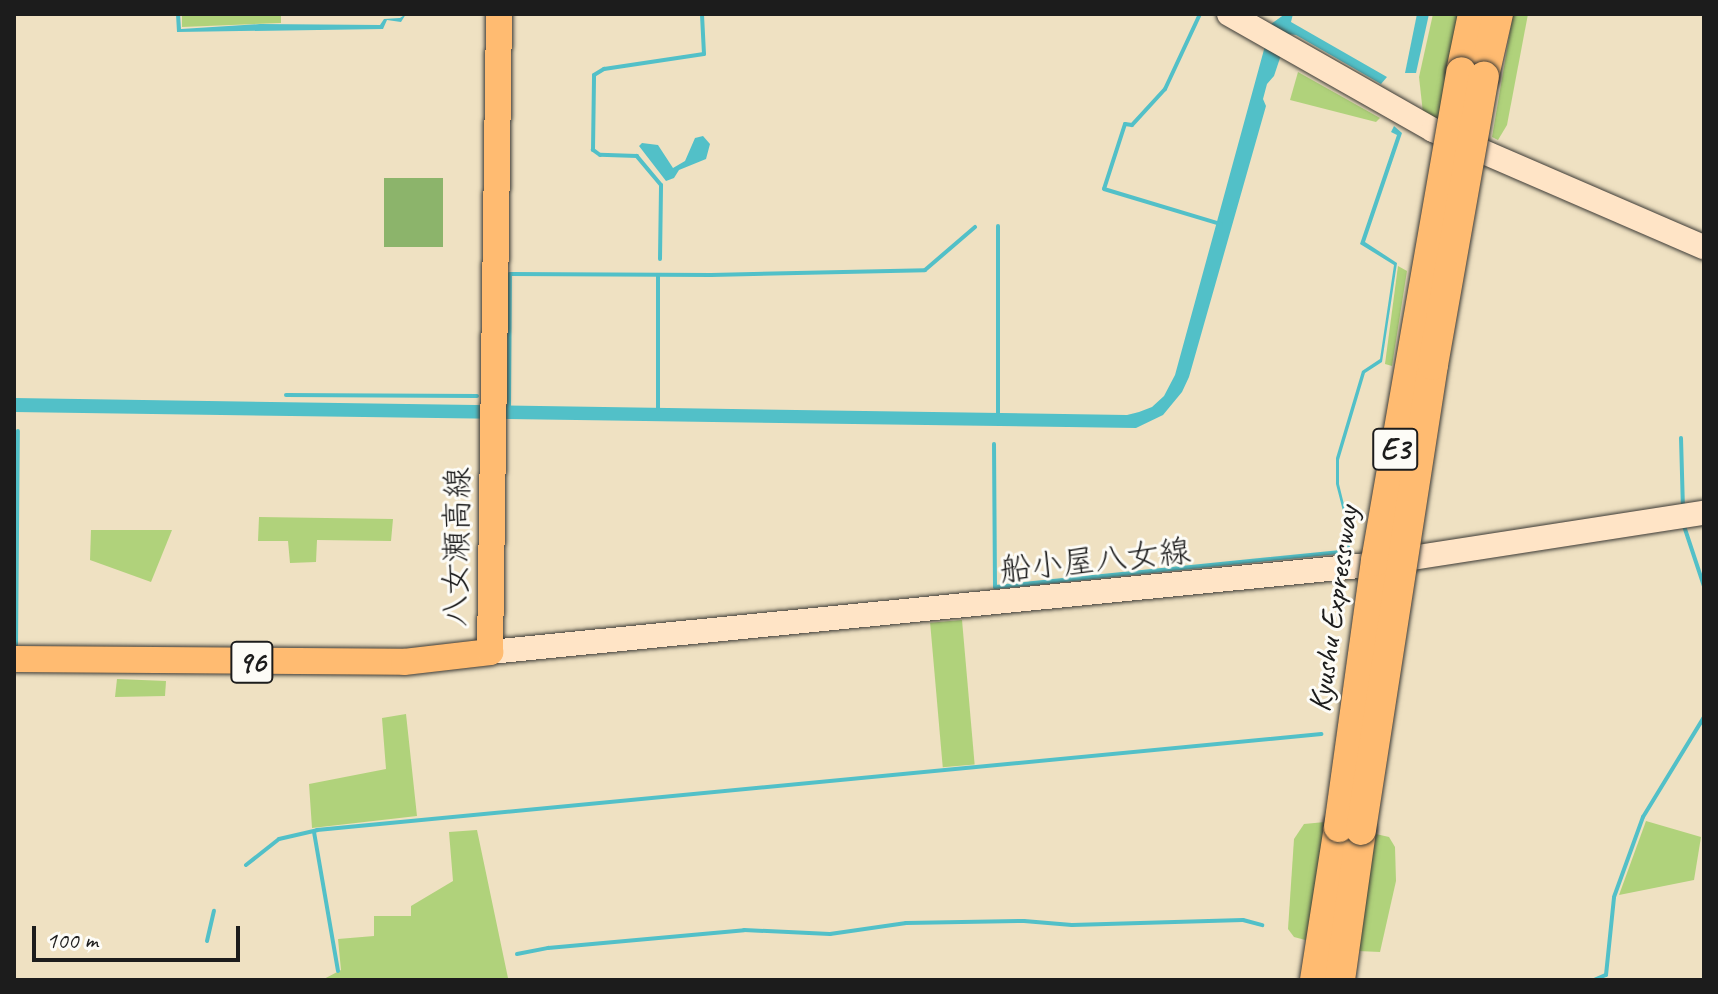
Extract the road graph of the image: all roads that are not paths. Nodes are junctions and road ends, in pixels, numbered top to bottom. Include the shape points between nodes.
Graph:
1 (499, 14) edge
2 (1229, 14) edge
3 (1473, 14) edge
4 (1498, 14) edge
5 (1472, 74) junction
6 (1704, 247) edge
7 (1704, 513) edge
8 (490, 652) junction
9 (14, 659) edge
10 (1337, 921) junction
11 (1315, 980) edge
12 (1340, 980) edge

1 - 8 main road, 八女瀬高線
2 - 6 main road via 1433,130
3 - 5 highway, Kyushu Expressway / E3
4 - 5 highway, Kyushu Expressway / E3
5 - 10 highway, Kyushu Expressway / E3, bridge via 1433,365
7 - 8 main road, 船小屋八女線 via 1360,566
8 - 9 main road, 八女瀬高線 / 96 via 404,662
10 - 11 highway, Kyushu Expressway / E3
10 - 12 highway, Kyushu Expressway / E3

